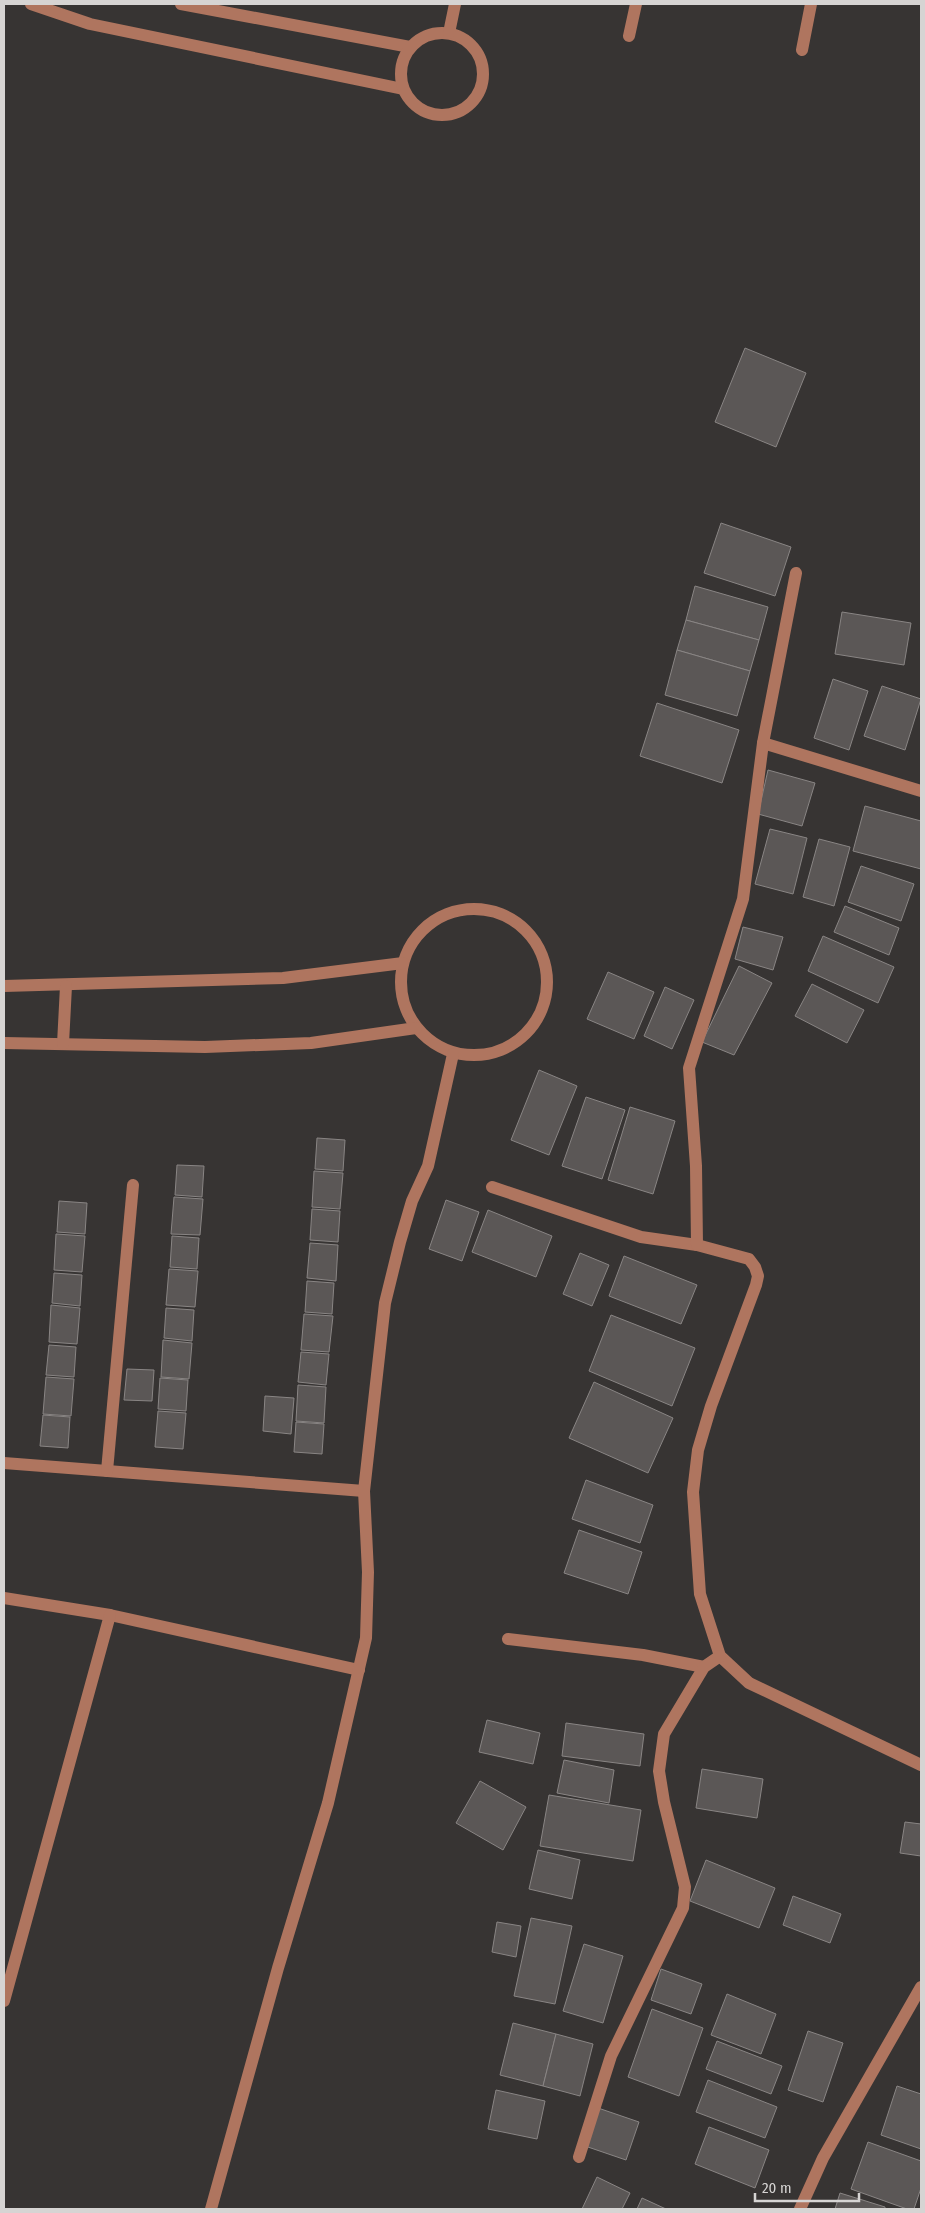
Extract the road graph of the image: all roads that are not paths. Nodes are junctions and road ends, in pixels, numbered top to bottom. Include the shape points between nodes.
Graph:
1 (31, 4) edge
2 (181, 4) edge
3 (455, 4) edge
4 (636, 4) edge
5 (811, 4) edge
6 (449, 33) junction
7 (629, 36) dead end
8 (410, 47) junction
9 (802, 50) dead end
10 (403, 89) junction
11 (796, 572) dead end
12 (763, 742) junction
13 (921, 791) edge
14 (403, 963) junction
15 (4, 986) edge
16 (66, 986) junction
17 (416, 1028) junction
18 (4, 1043) edge
19 (63, 1044) junction
20 (453, 1054) junction
21 (133, 1184) dead end
22 (492, 1187) dead end
23 (697, 1245) junction
24 (4, 1464) edge
25 (107, 1471) junction
26 (364, 1491) junction
27 (4, 1598) edge
28 (110, 1615) junction
29 (508, 1639) dead end
30 (720, 1656) junction
31 (704, 1667) junction
32 (359, 1670) junction
33 (921, 1765) edge
34 (921, 1987) edge
35 (4, 2001) edge
36 (579, 2157) dead end
37 (210, 2209) edge
38 (800, 2209) edge

1 - 10 street via 90,24
2 - 8 street
3 - 6 street
4 - 7 street
5 - 9 street
6 - 8 street via 434,33
6 - 10 street via 462,38 481,59 484,74 474,101 463,111 435,116 410,102
8 - 10 street via 402,60
11 - 12 street
12 - 13 street
12 - 23 street via 744,899 689,1068 696,1166
14 - 16 street via 283,978
14 - 17 street via 402,997
14 - 20 street via 412,942 428,925 448,913 471,908 494,911 516,921 532,937 544,957 548,980 545,1004 535,1024 519,1042 499,1052 476,1056
15 - 16 street
16 - 19 street
17 - 19 street via 311,1043 205,1047
17 - 20 street via 432,1044
18 - 19 street
20 - 26 street via 428,1166 410,1209 385,1303
21 - 25 street
22 - 23 street via 641,1237
23 - 30 street via 749,1260 758,1276 708,1415 698,1450 693,1492 700,1594
24 - 25 street
25 - 26 street
26 - 32 street via 368,1572 366,1638
27 - 28 street
28 - 32 street
28 - 35 street
29 - 31 street via 643,1655
30 - 31 street
30 - 33 street via 749,1683
31 - 36 street via 664,1734 659,1771 685,1887 683,1908 611,2056
32 - 37 street via 328,1804
34 - 38 street via 823,2158

